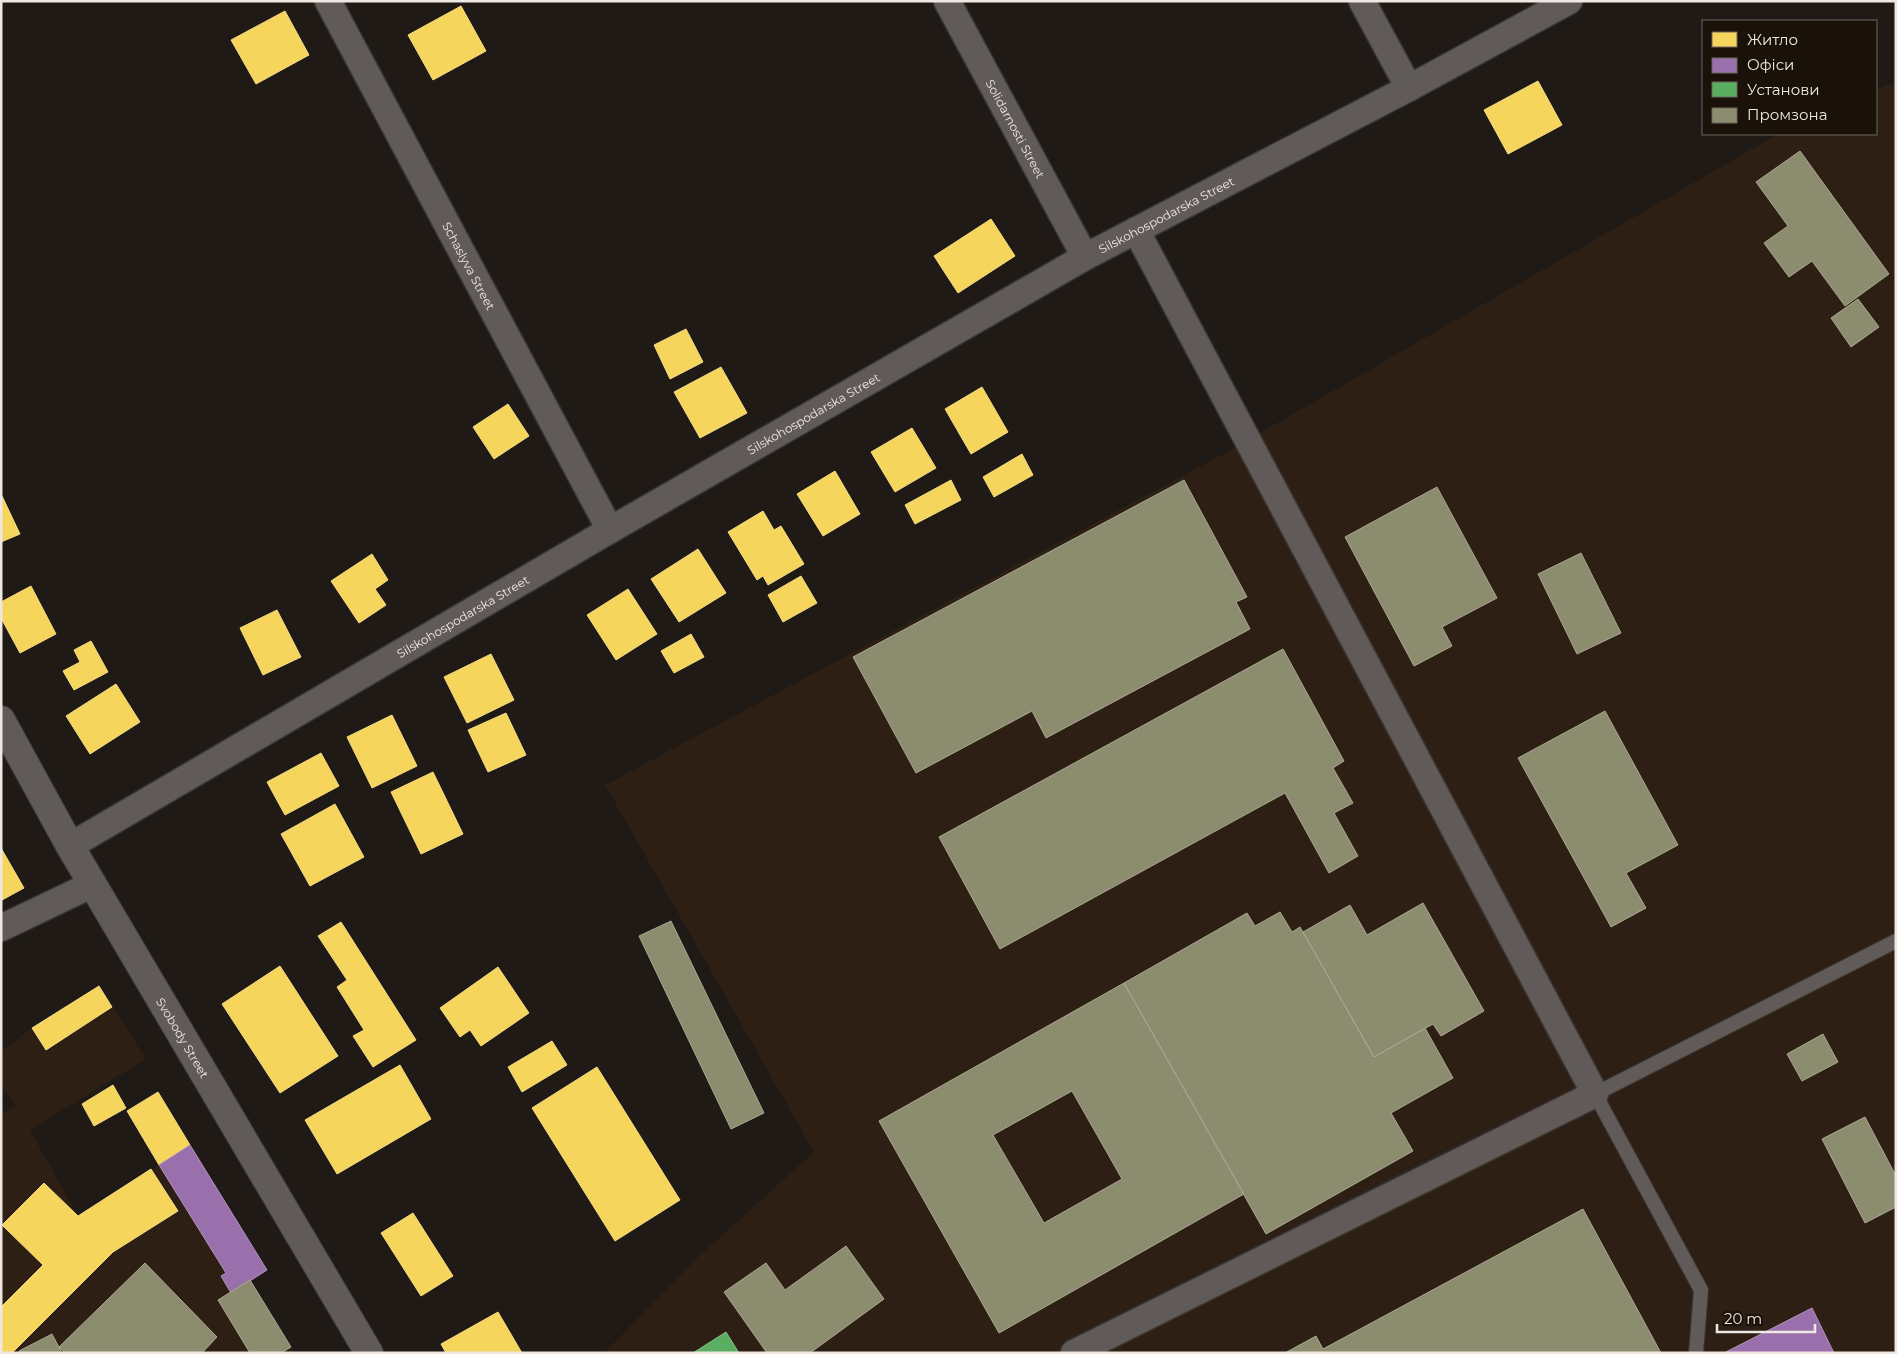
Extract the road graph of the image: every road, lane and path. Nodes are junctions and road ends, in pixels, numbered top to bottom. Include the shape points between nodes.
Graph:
1 (328, 1) edge
2 (947, 1) edge
3 (1362, 1) edge
4 (1569, 1) edge
5 (1409, 88) junction
6 (1136, 230) junction
7 (1085, 257) junction
8 (610, 530) junction
9 (1, 720) edge
10 (70, 846) junction
11 (93, 884) junction
12 (1, 928) edge
13 (1896, 941) edge
14 (1596, 1094) junction
15 (369, 1353) edge
16 (1074, 1353) edge
17 (1696, 1353) edge

1 - 8 street, Schaslyva Street
2 - 7 street, Solidarnosti Street
3 - 5 street
4 - 5 street, Silskohospodarska Street
5 - 6 street, Silskohospodarska Street
6 - 7 street, Silskohospodarska Street
6 - 14 street
7 - 8 street, Silskohospodarska Street
8 - 10 street, Silskohospodarska Street
9 - 10 street, Svobody Street
10 - 11 street, Svobody Street
11 - 12 street
11 - 15 street, Svobody Street
13 - 14 lane
14 - 16 street
14 - 17 lane via 1700,1290

